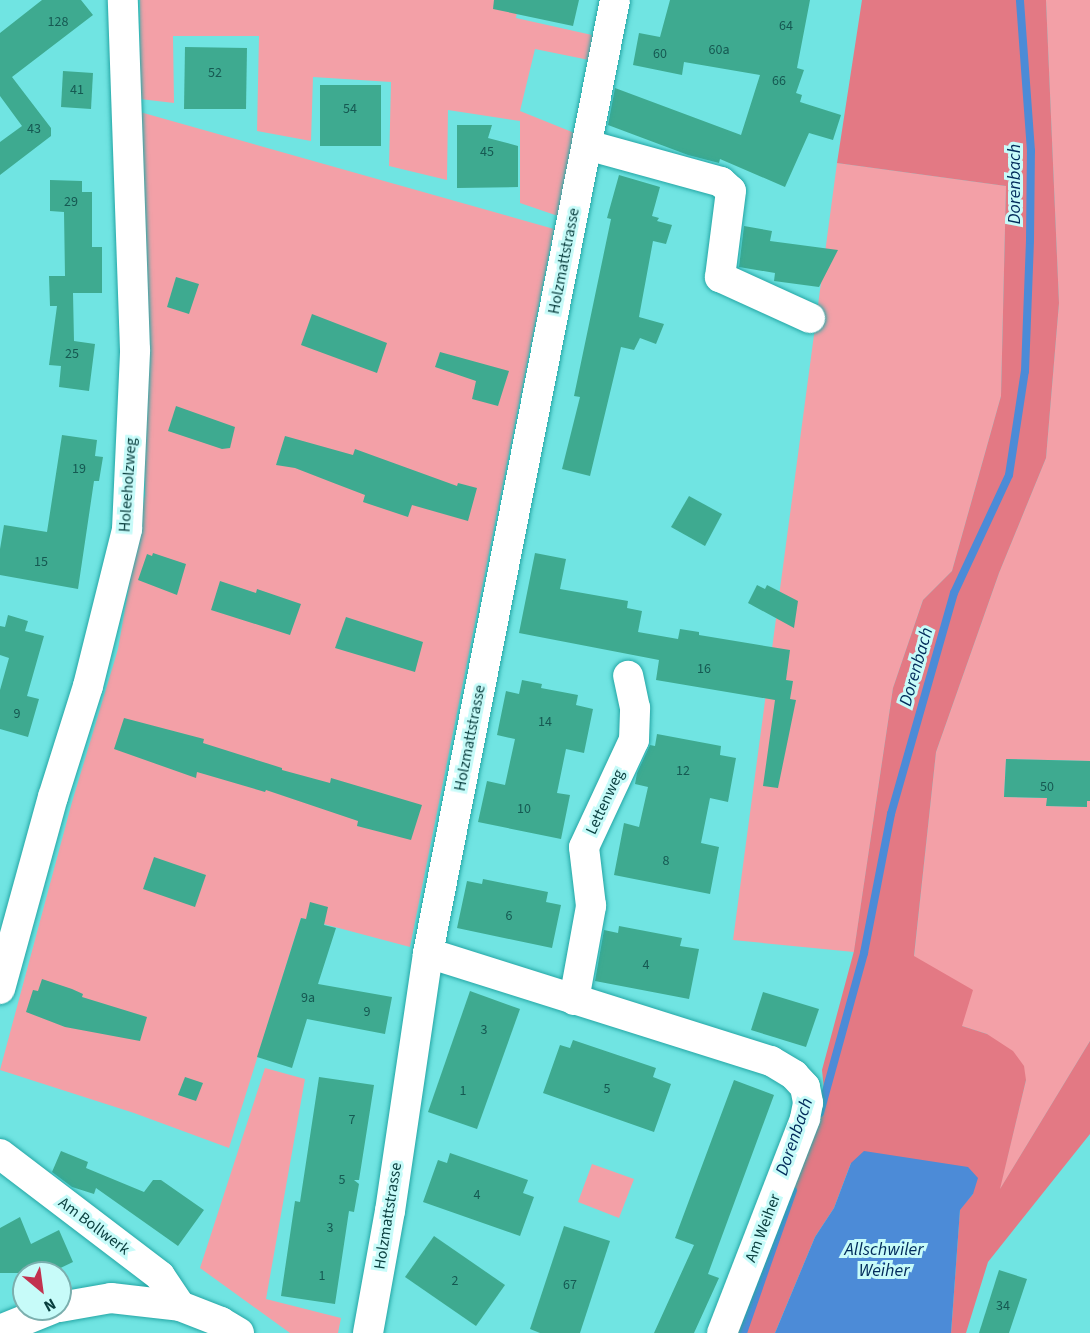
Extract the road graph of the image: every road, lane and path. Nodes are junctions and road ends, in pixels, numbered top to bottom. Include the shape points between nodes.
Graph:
1 (123, 0) edge
2 (615, 0) edge
3 (587, 145) junction
4 (810, 318) dead end
5 (628, 676) dead end
6 (428, 953) junction
7 (0, 989) edge
8 (574, 1000) junction
9 (0, 1154) edge
10 (72, 1304) edge
11 (180, 1306) junction
12 (22, 1321) edge
13 (0, 1330) edge
14 (239, 1333) edge
15 (368, 1333) edge
16 (722, 1333) edge

1 - 7 street, Holeeholzweg via 135,350 127,529 94,665
2 - 3 street, Holzmattstrasse
3 - 4 street via 721,182 731,191 720,277
3 - 6 street, Holzmattstrasse
5 - 8 street, Lettenweg via 635,708 634,740 584,847 591,906
6 - 8 street
6 - 15 street, Holzmattstrasse via 393,1194
8 - 16 street, Am Weiher via 771,1061 805,1087 805,1119
9 - 11 street, Am Bollwerk via 160,1276
10 - 11 street via 111,1298
11 - 14 street
12 - 13 street

